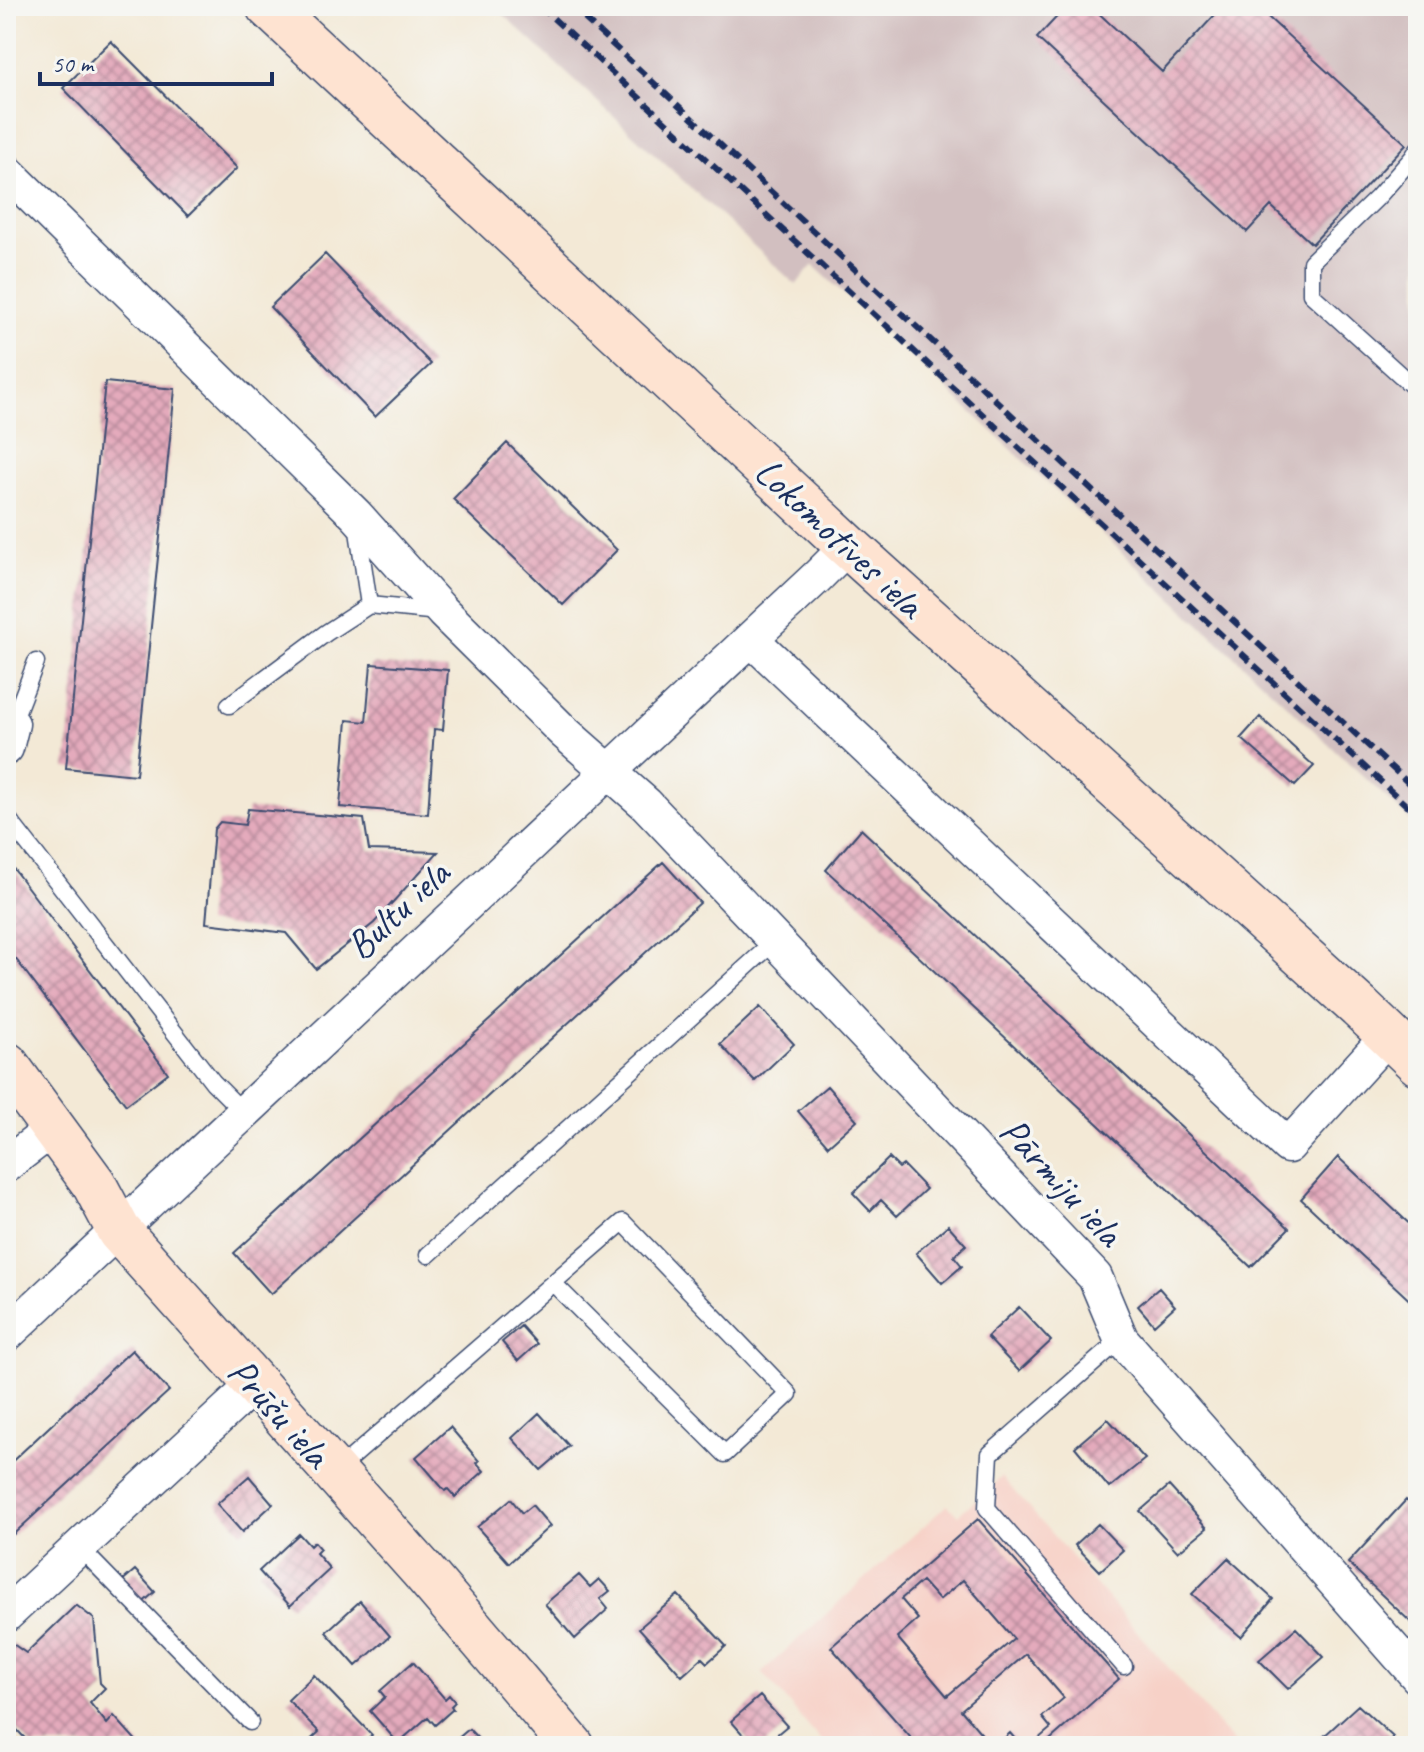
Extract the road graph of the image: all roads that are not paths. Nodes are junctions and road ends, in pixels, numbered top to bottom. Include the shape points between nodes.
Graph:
1 (268, 6) edge
2 (1418, 149) edge
3 (6, 171) edge
4 (1418, 391) edge
5 (356, 515) junction
6 (848, 546) junction
7 (369, 605) junction
8 (443, 612) junction
9 (751, 639) junction
10 (36, 662) dead end
11 (229, 705) dead end
12 (8, 730) edge
13 (609, 770) junction
14 (6, 816) edge
15 (775, 941) junction
16 (1403, 1049) edge
17 (6, 1064) edge
18 (244, 1113) junction
19 (54, 1128) junction
20 (6, 1165) edge
21 (119, 1231) junction
22 (428, 1255) dead end
23 (553, 1283) junction
24 (6, 1335) edge
25 (1121, 1339) junction
26 (255, 1384) junction
27 (335, 1473) junction
28 (79, 1547) junction
29 (6, 1615) edge
30 (1124, 1666) dead end
31 (1418, 1676) edge
32 (250, 1722) dead end
33 (572, 1746) edge

1 - 6 street, Lokomotīves iela
2 - 4 lane via 1311,262 1311,294
3 - 5 street, Pārmiju iela
5 - 7 lane
5 - 8 street, Pārmiju iela
6 - 9 street, Bultu iela
6 - 16 street, Lokomotīves iela
7 - 8 lane
7 - 11 lane
8 - 13 street, Pārmiju iela
9 - 13 street, Bultu iela
9 - 16 street via 1288,1146
10 - 12 lane
13 - 15 street, Pārmiju iela
13 - 18 street, Bultu iela
14 - 18 lane via 213,1082
15 - 22 lane
15 - 25 street, Pārmiju iela via 1095,1277
17 - 19 street, Prūšu iela
18 - 21 street, Bultu iela
19 - 20 street
19 - 21 street, Prūšu iela
21 - 24 street, Bultu iela
21 - 26 street, Prūšu iela
23 - 23 lane via 725,1454 789,1394 623,1222
23 - 27 lane
25 - 30 lane via 990,1454 987,1508
25 - 31 street, Pārmiju iela
26 - 27 street, Prūšu iela
26 - 28 street
27 - 33 street, Prūšu iela
28 - 29 street
28 - 32 lane

